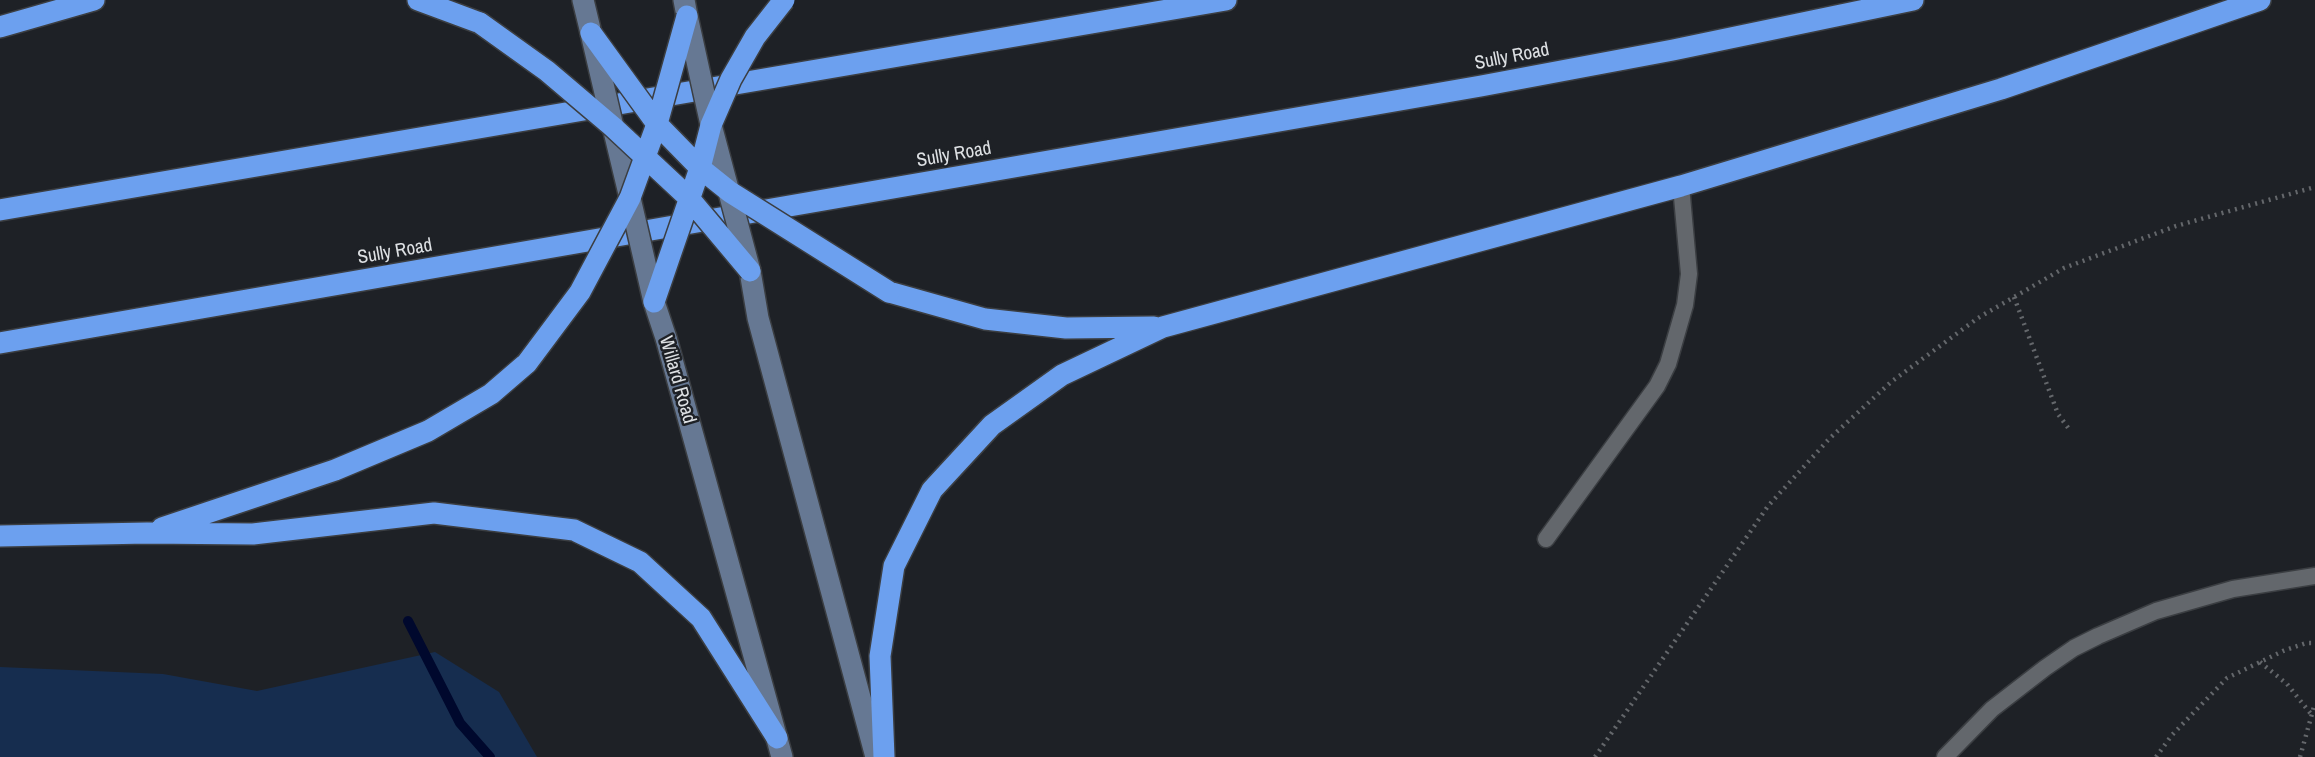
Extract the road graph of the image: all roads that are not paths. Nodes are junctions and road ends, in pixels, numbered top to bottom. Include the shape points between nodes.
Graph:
1 (94, 0) edge
2 (418, 0) edge
3 (784, 0) edge
4 (1226, 0) edge
5 (1913, 0) edge
6 (2260, 0) edge
7 (584, 3) edge
8 (685, 8) edge
9 (0, 27) edge
10 (591, 33) junction
11 (657, 124) junction
12 (711, 125) junction
13 (613, 127) junction
14 (645, 157) junction
15 (700, 168) junction
16 (1681, 186) junction
17 (730, 192) junction
18 (688, 197) junction
19 (630, 198) junction
20 (0, 210) edge
21 (750, 271) junction
22 (654, 302) junction
23 (1163, 327) junction
24 (0, 343) edge
25 (147, 533) junction
26 (0, 536) edge
27 (1546, 539) dead end
28 (2315, 576) edge
29 (780, 748) edge
30 (876, 757) edge
31 (884, 757) edge
32 (1945, 757) edge

1 - 9 highway
2 - 13 highway, bridge via 480,23
3 - 12 highway, bridge via 755,37
4 - 20 highway
5 - 24 highway, Sully Road via 1481,86
6 - 16 highway via 2001,89
7 - 10 main road, Willard Road
8 - 11 highway, bridge
8 - 12 main road, bridge
10 - 11 highway, bridge
10 - 13 main road, Willard Road, bridge
11 - 14 highway, bridge
11 - 15 highway, bridge
12 - 15 highway, bridge
12 - 17 main road, bridge
13 - 14 highway, bridge
13 - 19 main road, Willard Road, bridge
14 - 18 highway, bridge
14 - 19 highway, bridge
15 - 17 highway, bridge
15 - 18 highway, bridge
16 - 23 highway
16 - 27 lane via 1689,274 1668,364 1657,386
17 - 21 main road, bridge
17 - 23 highway, bridge via 888,292 985,319 1066,328
18 - 21 highway, bridge
18 - 22 highway, bridge
19 - 22 main road, Willard Road, bridge
19 - 25 highway, bridge via 580,292 527,363 491,394 428,432 335,470
21 - 30 main road via 758,318
22 - 29 main road, Willard Road, bridge
23 - 31 highway via 1052,382 992,425 932,490 894,566 880,656
25 - 26 highway
25 - 29 highway via 253,534 434,513 574,530 640,562 701,618
28 - 32 lane via 2233,589 2156,611 2098,636 2054,661 1992,709

